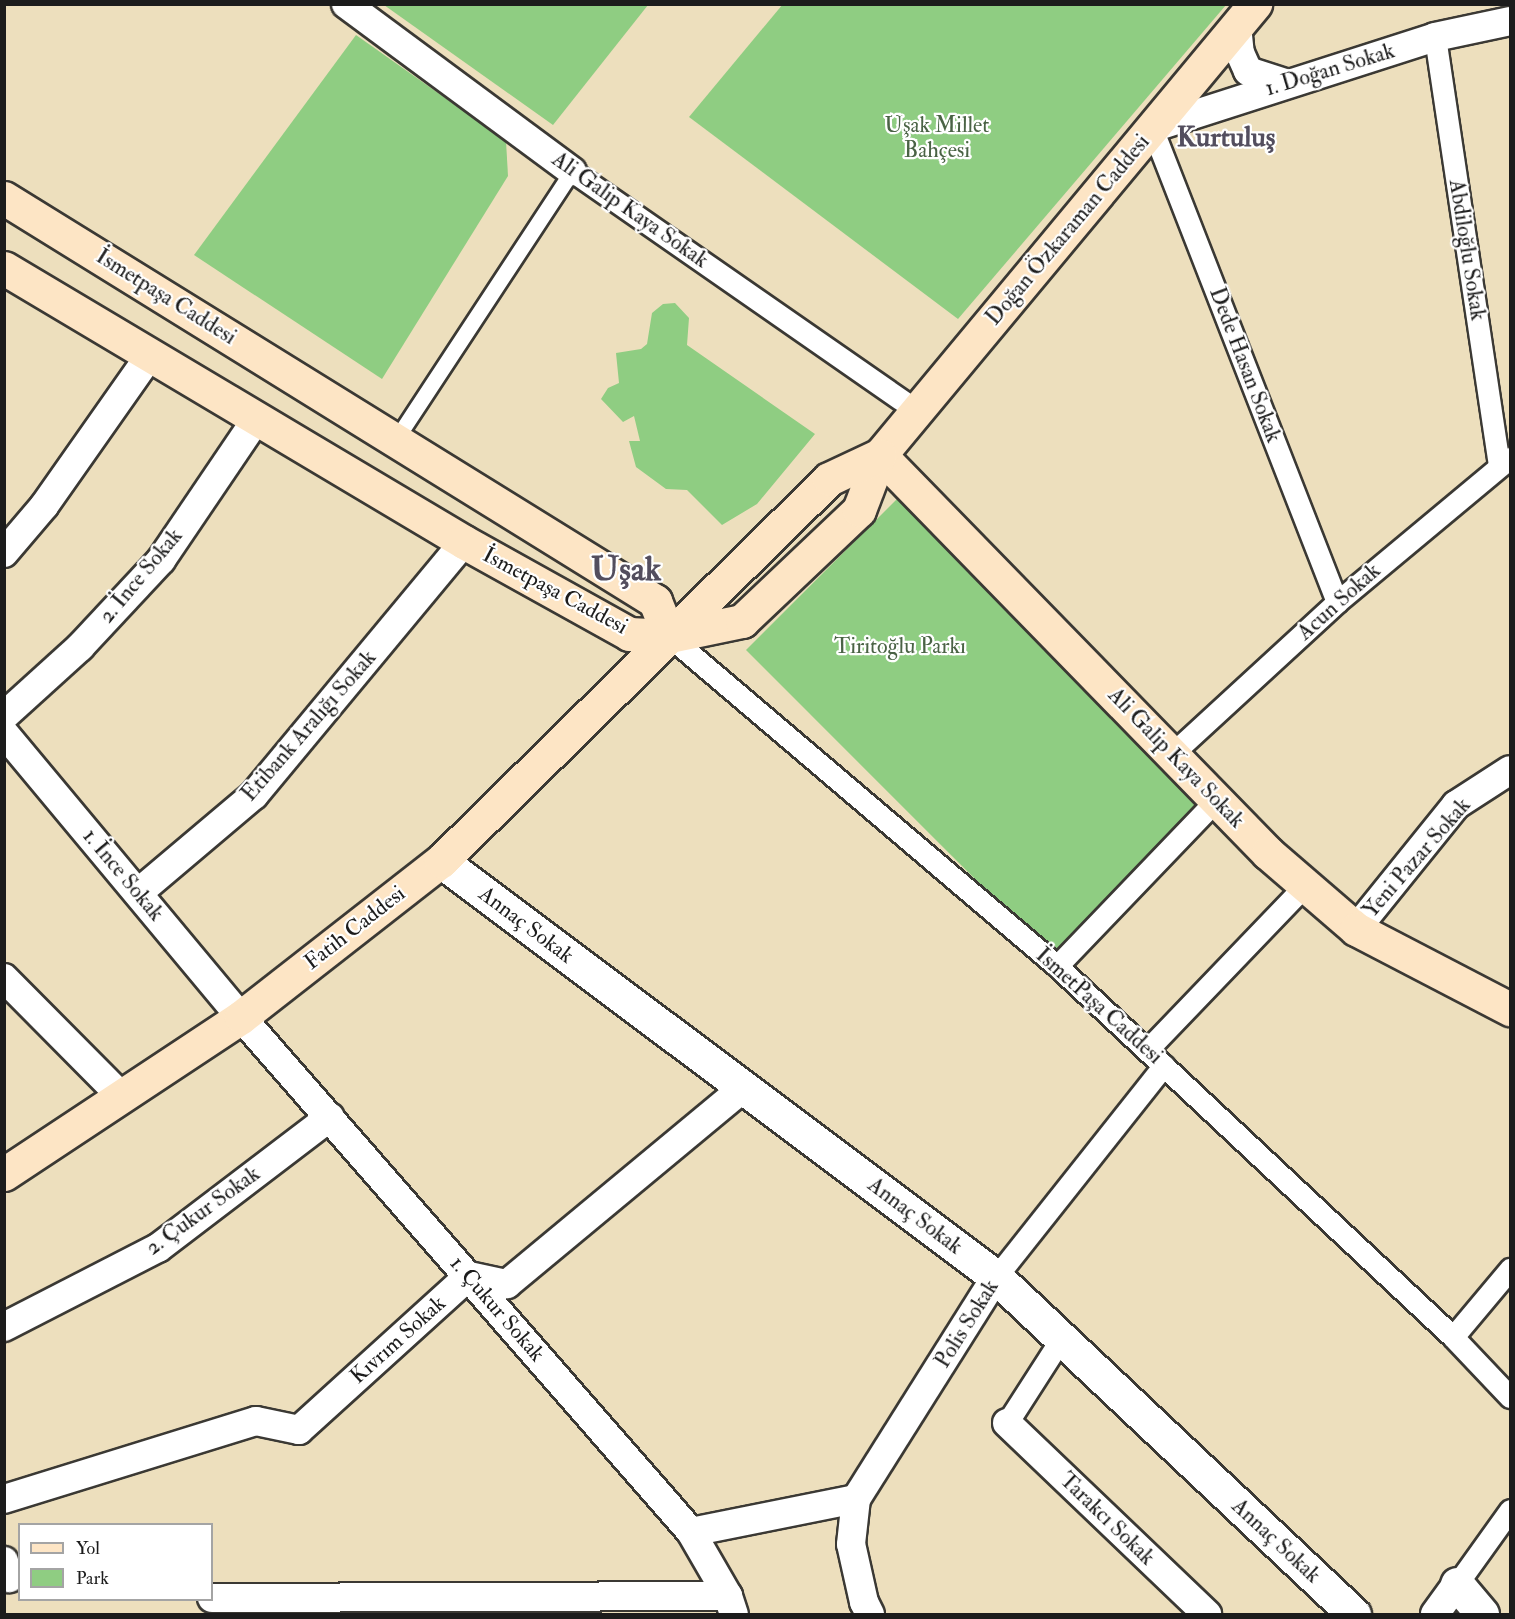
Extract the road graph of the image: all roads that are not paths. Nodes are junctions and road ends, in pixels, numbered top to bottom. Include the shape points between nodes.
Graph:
1 (346, 4) edge
2 (1246, 15) edge
3 (1510, 21) edge
4 (1435, 37) junction
5 (1286, 83) junction
6 (1152, 128) junction
7 (572, 171) junction
8 (4, 198) edge
9 (4, 268) edge
10 (150, 355) junction
11 (917, 411) junction
12 (257, 418) junction
13 (396, 439) junction
14 (880, 455) junction
15 (1505, 461) edge
16 (464, 542) junction
17 (4, 553) edge
18 (1337, 602) junction
19 (669, 636) junction
20 (4, 716) edge
21 (4, 733) edge
22 (1173, 753) junction
23 (1510, 770) edge
24 (1216, 800) junction
25 (441, 861) junction
26 (1305, 885) junction
27 (138, 893) junction
28 (1356, 929) junction
29 (1057, 966) junction
30 (4, 978) edge
31 (1510, 1010) edge
32 (241, 1017) junction
33 (1148, 1049) junction
34 (1164, 1065) junction
35 (743, 1088) junction
36 (121, 1096) junction
37 (330, 1117) junction
38 (4, 1174) edge
39 (1510, 1269) edge
40 (469, 1276) junction
41 (996, 1277) junction
42 (4, 1327) edge
43 (1454, 1337) junction
44 (1061, 1339) junction
45 (1510, 1397) edge
46 (1007, 1423) joint
47 (4, 1499) edge
48 (856, 1499) junction
49 (1510, 1510) edge
50 (691, 1532) junction
51 (1457, 1584) junction
52 (213, 1598) edge
53 (731, 1605) edge
54 (314, 1607) edge
55 (870, 1614) edge
56 (1207, 1614) edge
57 (1354, 1614) edge
58 (1435, 1614) edge
59 (1482, 1614) edge

1 - 7 street, Ali Galip Kaya Sokak
2 - 5 street via 1240,53 1248,71
2 - 6 main road, Doğan Özkaraman Caddesi
3 - 4 street, 1. Doğan Sokak
4 - 5 street, 1. Doğan Sokak
4 - 15 street, Abdiloğlu Sokak
5 - 6 street, 1. Doğan Sokak
6 - 11 main road, Doğan Özkaraman Caddesi
6 - 18 street, Dede Hasan Sokak
7 - 11 street, Ali Galip Kaya Sokak
7 - 13 lane
8 - 13 main road, İsmetpaşa Caddesi
9 - 10 main road, İsmetpaşa Caddesi
10 - 12 main road, İsmetpaşa Caddesi
10 - 17 street via 44,506
11 - 14 main road, Doğan Özkaraman Caddesi
12 - 16 main road, İsmetpaşa Caddesi
12 - 20 street, 2. İnce Sokak via 161,560 80,646
13 - 19 main road, İsmetpaşa Caddesi via 656,601
14 - 19 main road, Doğan Özkaraman Caddesi via 828,479
14 - 19 main road, Doğan Özkaraman Caddesi via 859,510 741,621
14 - 22 main road, Ali Galip Kaya Sokak
15 - 18 street, Acun Sokak
16 - 19 main road, İsmetpaşa Caddesi via 629,634
16 - 27 street, Etibank Aralığı Sokak via 254,795
18 - 22 street, Acun Sokak
19 - 25 main road, Fatih Caddesi
19 - 29 street, İsmetPaşa Caddesi
21 - 27 street, 1. İnce Sokak
22 - 24 main road, Ali Galip Kaya Sokak
23 - 28 street, Yeni Pazar Sokak via 1456,805
24 - 26 main road, Ali Galip Kaya Sokak
24 - 29 street
25 - 32 main road, Fatih Caddesi
25 - 35 street, Annaç Sokak
26 - 28 main road, Ali Galip Kaya Sokak
26 - 33 street
27 - 32 street, 1. İnce Sokak
28 - 31 main road, Ali Galip Kaya Sokak
29 - 33 street, İsmetPaşa Caddesi
30 - 36 street
32 - 36 main road, Fatih Caddesi
32 - 37 street, 1. Çukur Sokak
33 - 34 street, İsmetPaşa Caddesi
34 - 41 street, Polis Sokak
34 - 43 street, İsmetPaşa Caddesi
35 - 40 street via 507,1284
35 - 41 street, Annaç Sokak
36 - 38 main road, Fatih Caddesi
37 - 40 street, 1. Çukur Sokak
37 - 42 street, 2. Çukur Sokak via 158,1248
39 - 43 street
40 - 47 street, Kıvrım Sokak via 299,1430 255,1421
40 - 50 street, 1. Çukur Sokak
41 - 44 street, Annaç Sokak
41 - 48 street, Polis Sokak
43 - 45 street, İsmetPaşa Caddesi
44 - 46 street
44 - 57 street, Annaç Sokak
46 - 56 street, Tarakcı Sokak
48 - 50 street
48 - 55 street, Polis Sokak via 851,1544
49 - 51 street
50 - 53 street, 1. Çukur Sokak
51 - 58 street
51 - 59 street
52 - 54 street
53 - 54 street

